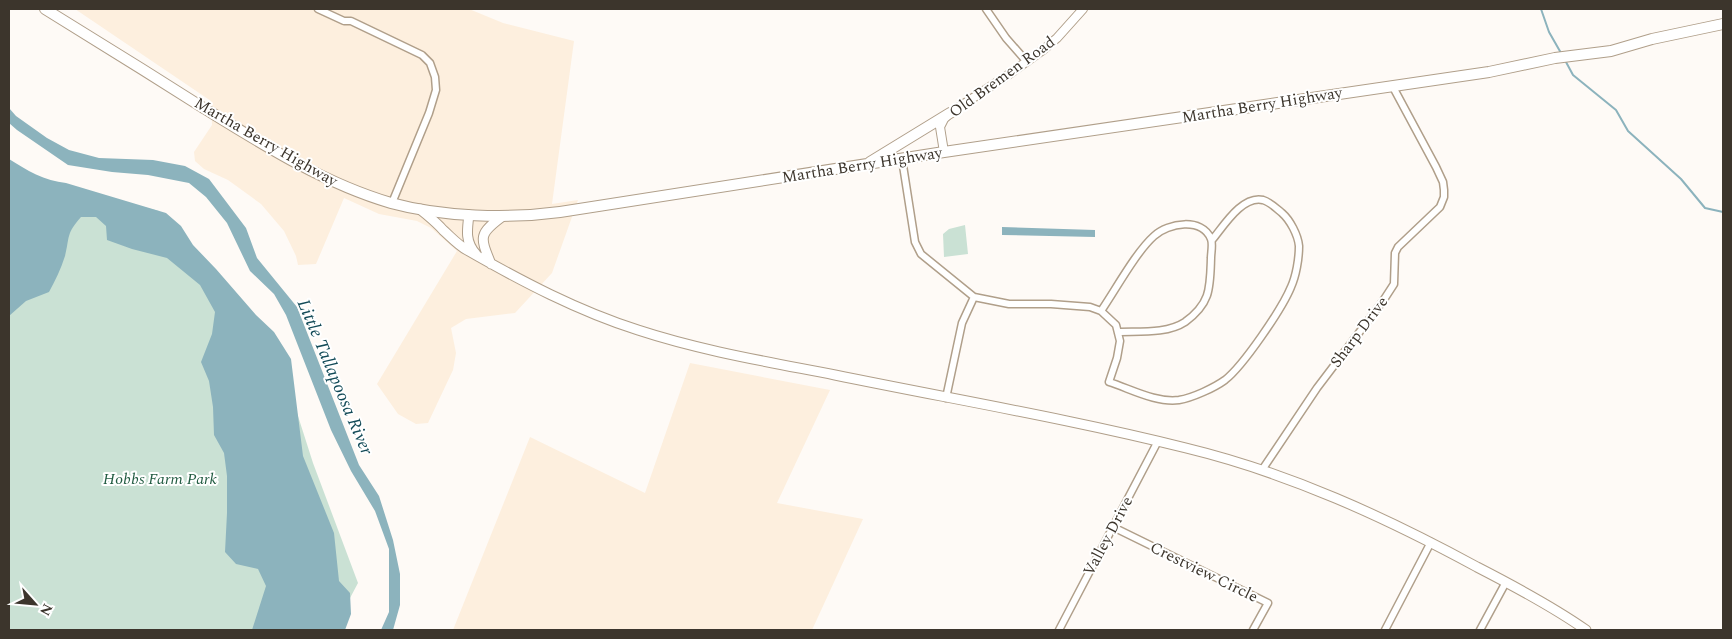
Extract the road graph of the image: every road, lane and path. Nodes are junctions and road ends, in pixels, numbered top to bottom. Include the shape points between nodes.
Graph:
1 (45, 9) edge
2 (318, 9) edge
3 (986, 9) edge
4 (1083, 9) edge
5 (1723, 24) edge
6 (1027, 62) junction
7 (1393, 87) junction
8 (950, 113) junction
9 (944, 152) junction
10 (902, 159) junction
11 (866, 164) junction
12 (392, 203) junction
13 (419, 208) junction
14 (469, 215) junction
15 (502, 216) junction
16 (1212, 240) junction
17 (467, 246) junction
18 (491, 264) junction
19 (974, 297) junction
20 (1101, 311) junction
21 (1118, 332) junction
22 (946, 398) junction
23 (1158, 441) junction
24 (1262, 470) junction
25 (1113, 527) junction
26 (1431, 542) junction
27 (1506, 582) junction
28 (1059, 630) edge
29 (1253, 630) edge
30 (1385, 630) edge
31 (1480, 630) edge
32 (1586, 630) edge

1 - 12 main road, Martha Berry Highway via 240,130 316,173 354,191
2 - 12 street via 407,47 430,63 436,90
3 - 6 street
4 - 6 street, Old Bremen Road via 1057,38
5 - 7 main road, Martha Berry Highway via 1611,51
6 - 8 street, Old Bremen Road
7 - 9 main road, Martha Berry Highway
7 - 24 street, Sharp Drive via 1443,182 1444,197 1440,207 1398,247 1394,284 1317,388
8 - 9 street, Old Bremen Road via 940,127
8 - 11 main road
9 - 10 main road, Martha Berry Highway
10 - 11 main road, Martha Berry Highway
10 - 19 street via 915,242 921,254
11 - 15 main road, Martha Berry Highway via 553,213
12 - 13 main road, Martha Berry Highway
13 - 14 main road, Martha Berry Highway
13 - 17 main road
14 - 15 main road, Martha Berry Highway
14 - 17 main road
15 - 18 main road via 488,227 483,236
16 - 20 street via 1207,233 1187,224 1175,225 1154,235
16 - 21 street via 1210,289 1197,312 1184,323 1169,329
16 - 21 street via 1237,210 1250,201 1262,200 1287,217 1299,245 1290,291 1240,366 1209,389 1180,400 1162,399 1109,382 1117,358
17 - 18 main road
18 - 22 main road via 578,307 666,339
19 - 20 street via 1009,304 1052,304
19 - 22 street via 962,323
20 - 21 street via 1116,325
22 - 23 main road
23 - 24 main road
23 - 25 street, Valley Drive
24 - 26 main road via 1357,506
25 - 28 street, Valley Drive
25 - 29 street, Crestview Circle via 1268,603
26 - 27 main road
26 - 30 street
27 - 31 street
27 - 32 main road

